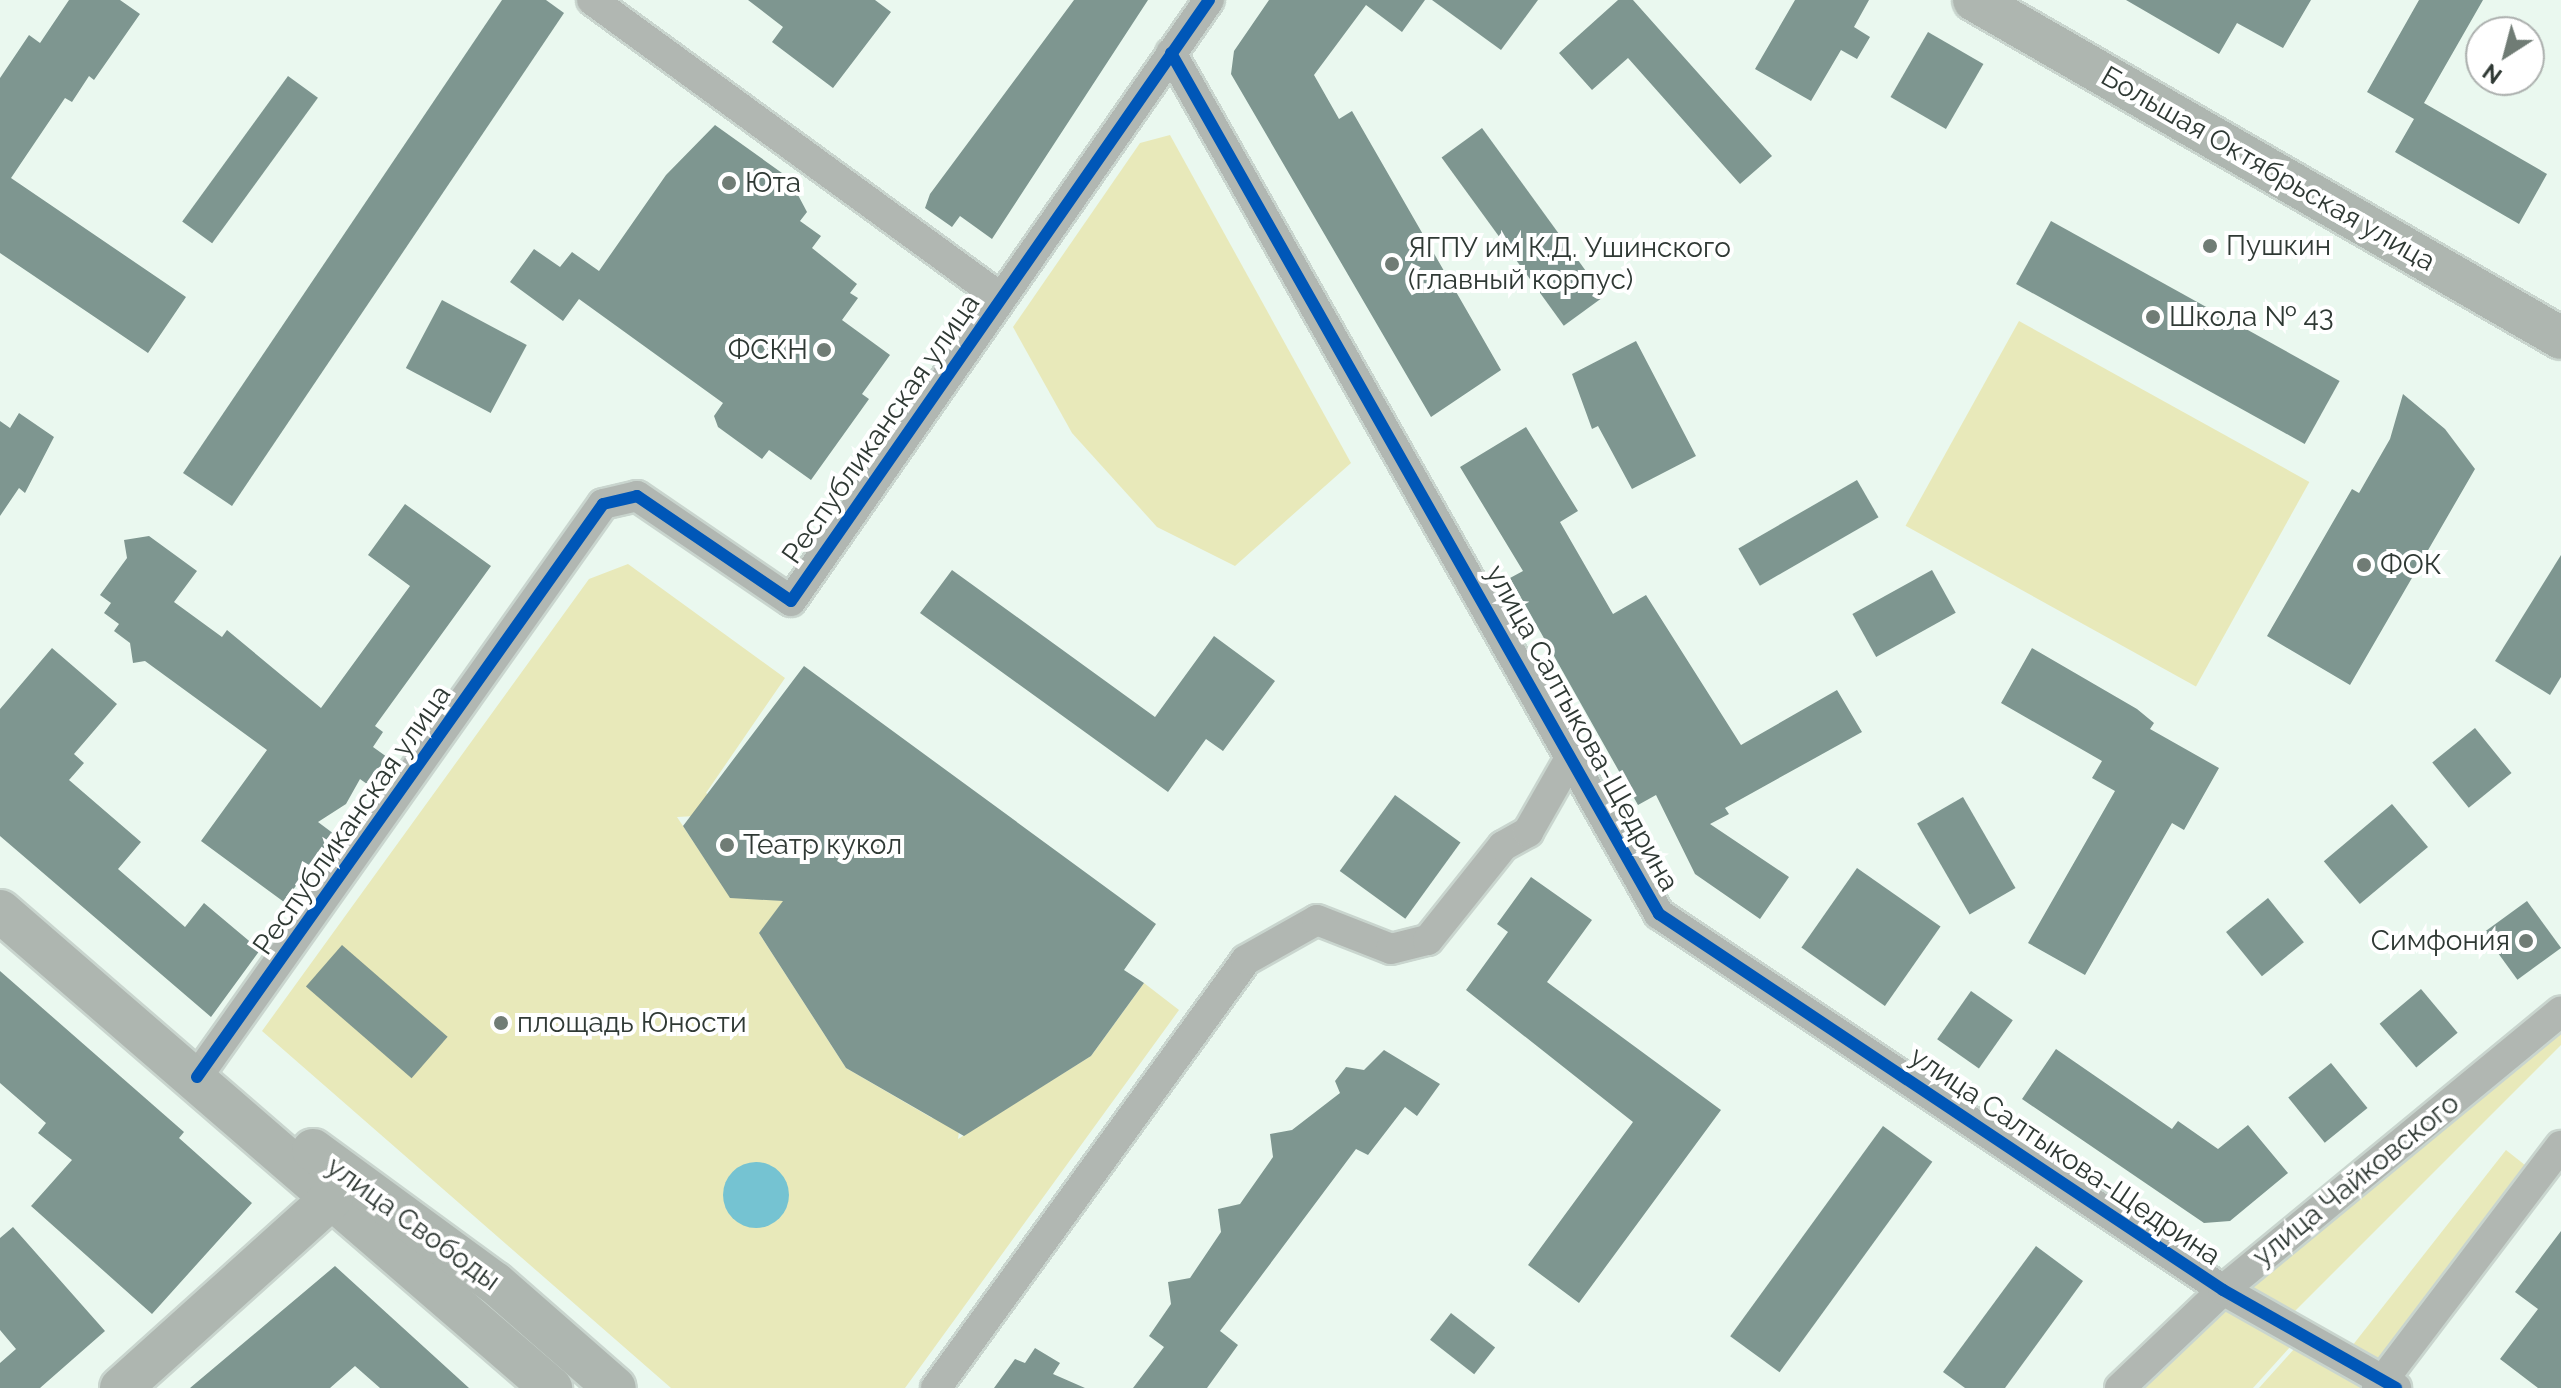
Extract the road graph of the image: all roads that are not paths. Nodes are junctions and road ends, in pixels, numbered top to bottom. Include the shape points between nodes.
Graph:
1 (592, 0) edge
2 (1209, 0) edge
3 (1974, 0) edge
4 (1171, 53) junction
5 (1001, 298) junction
6 (2561, 338) edge
7 (1572, 755) junction
8 (0, 911) edge
9 (2561, 1011) edge
10 (197, 1077) junction
11 (2561, 1146) edge
12 (329, 1178) junction
13 (2223, 1290) junction
14 (2385, 1385) edge
15 (121, 1388) edge
16 (551, 1388) edge
17 (615, 1388) edge
18 (936, 1388) edge
19 (2120, 1388) edge

1 - 5 street
2 - 4 street, Республиканская улица
3 - 6 main road, Большая Октябрьская улица
4 - 5 street, Республиканская улица
4 - 7 street, улица Салтыкова-Щедрина
5 - 10 street, Республиканская улица via 791,601 637,496 603,504
7 - 13 street, улица Салтыкова-Щедрина via 1659,914
7 - 18 street via 1528,832 1503,846 1428,940 1391,949 1317,920 1246,960
8 - 10 main road, улица Свободы
9 - 13 street, улица Чайковского
10 - 12 main road, улица Свободы
11 - 14 street
12 - 15 main road
12 - 16 main road, улица Свободы
12 - 17 main road, улица Свободы via 380,1197 495,1283
13 - 14 street, улица Салтыкова-Щедрина
13 - 19 street, улица Чайковского

